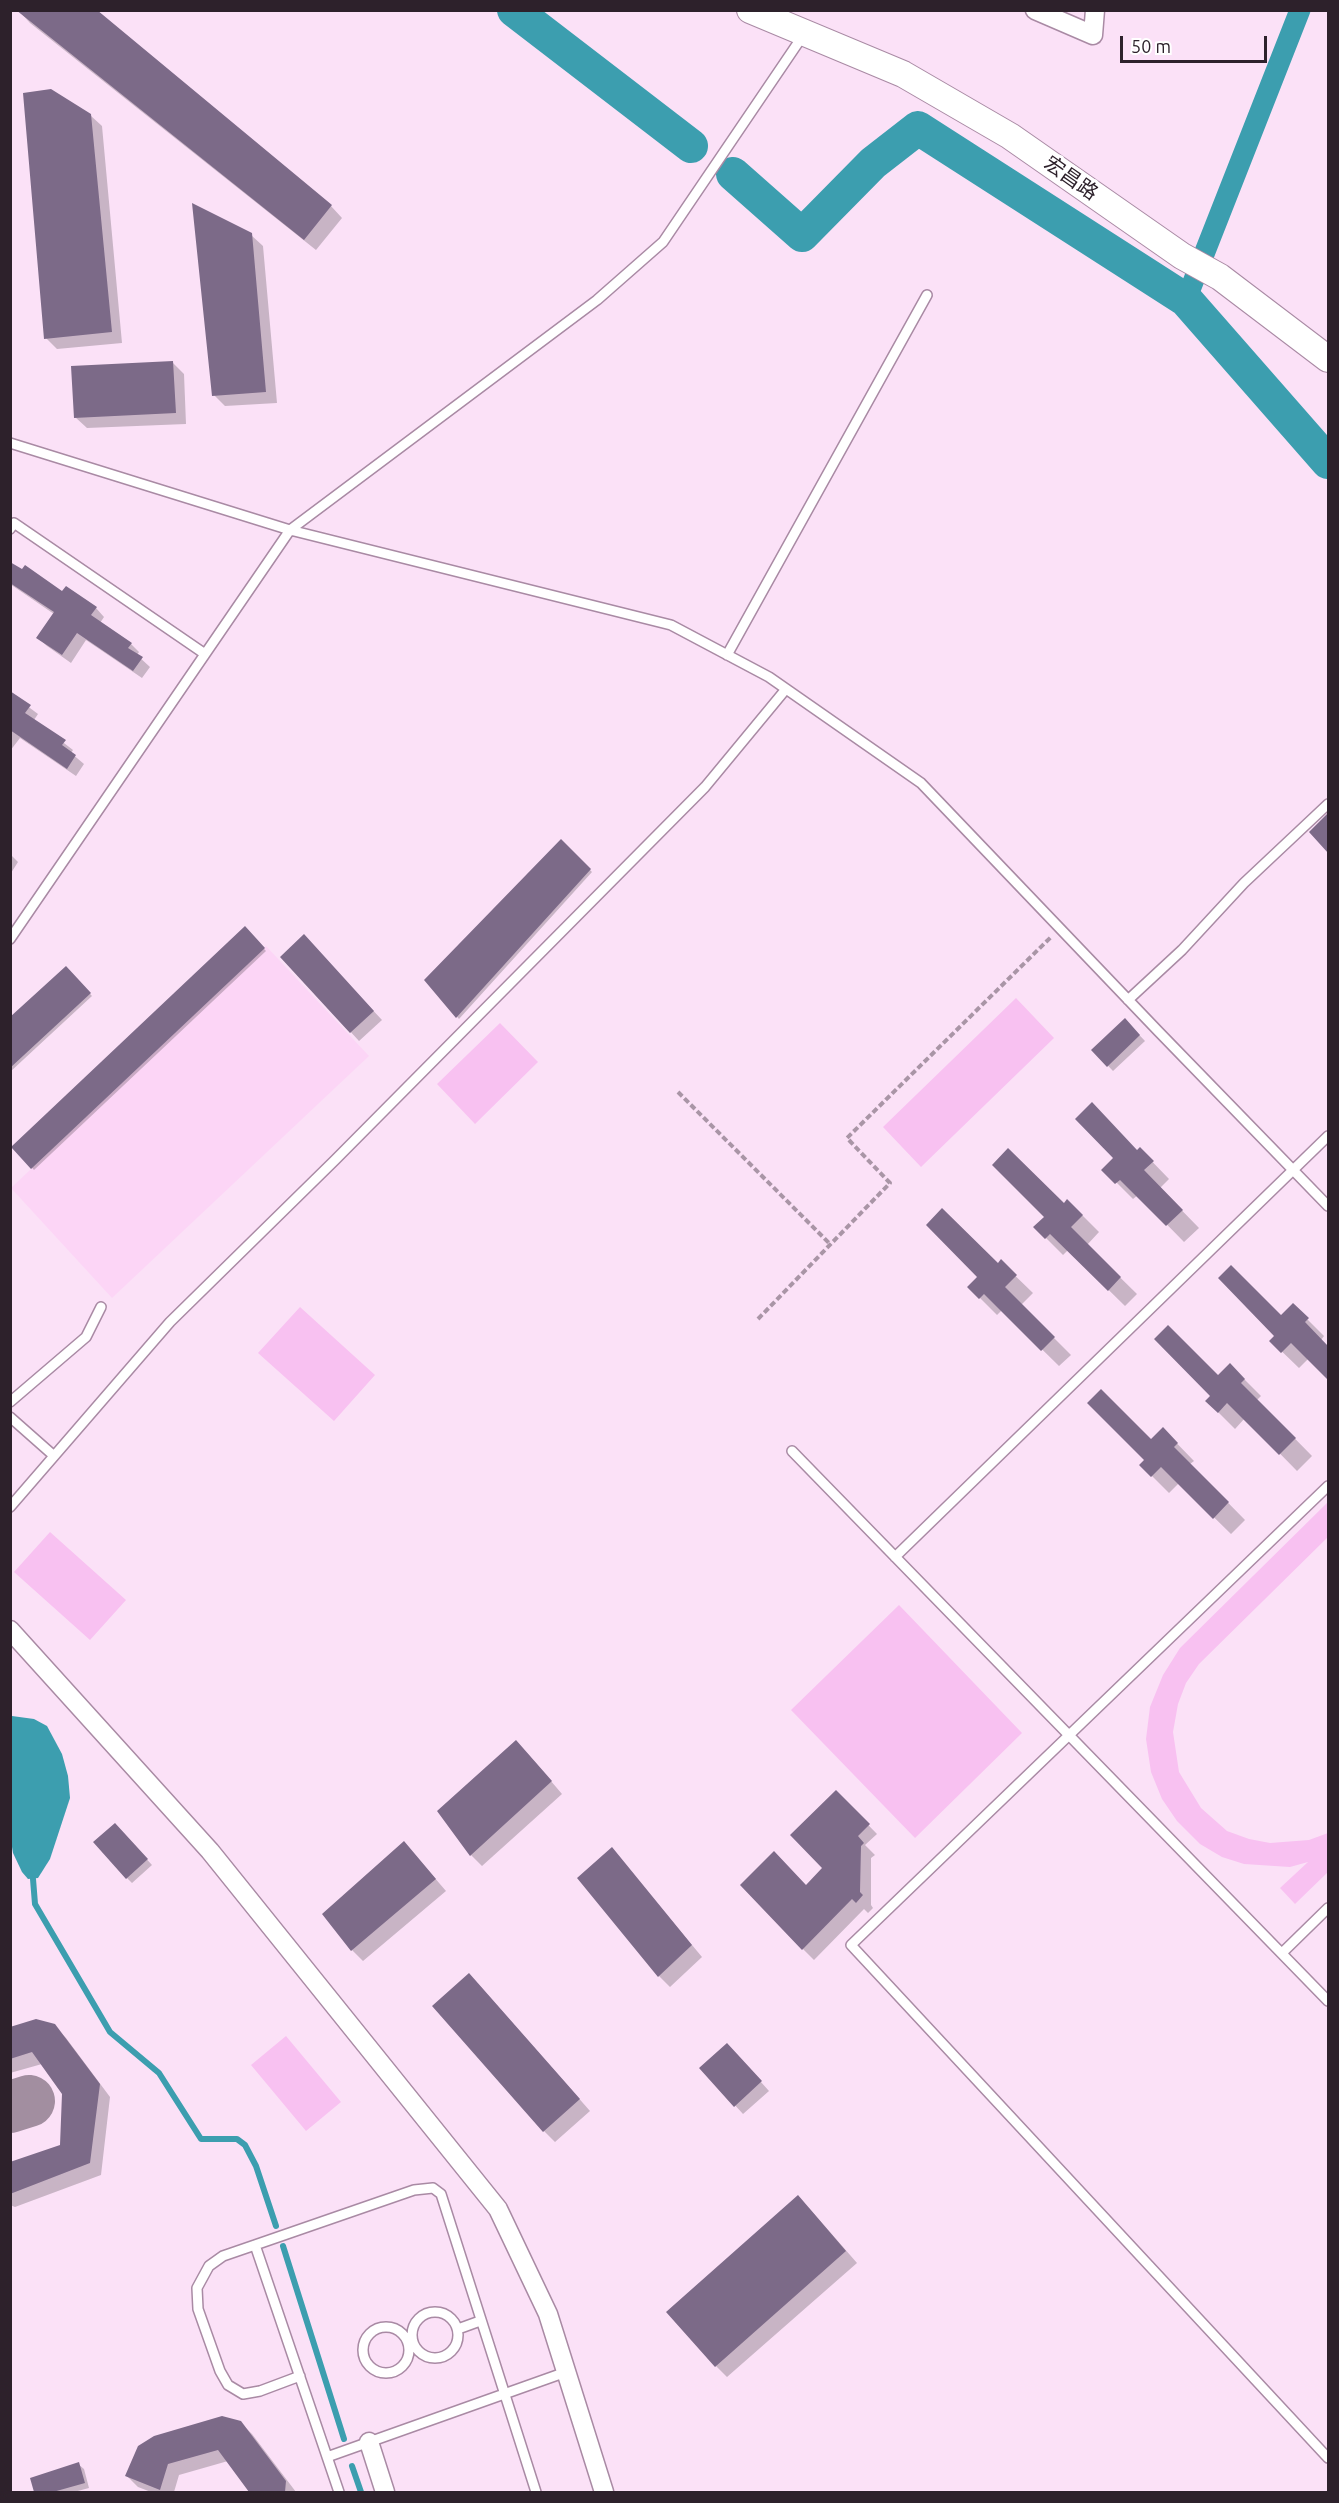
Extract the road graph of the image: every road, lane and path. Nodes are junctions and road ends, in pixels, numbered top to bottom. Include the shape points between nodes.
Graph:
1 (1035, 10) edge
2 (1095, 10) edge
3 (755, 12) edge
4 (801, 25) edge
5 (927, 295) dead end
6 (1329, 359) edge
7 (10, 443) edge
8 (10, 529) edge
9 (290, 530) junction
10 (205, 654) junction
11 (727, 655) junction
12 (786, 689) junction
13 (1329, 804) edge
14 (1060, 928) junction
15 (10, 939) edge
16 (1128, 1000) junction
17 (678, 1092) dead end
18 (1329, 1136) edge
19 (1294, 1170) junction
20 (1329, 1206) edge
21 (830, 1244) junction
22 (101, 1307) dead end
23 (758, 1318) dead end
24 (10, 1402) edge
25 (10, 1417) edge
26 (792, 1451) dead end
27 (53, 1455) junction
28 (1329, 1486) edge
29 (10, 1507) edge
30 (895, 1557) junction
31 (10, 1630) edge
32 (1069, 1735) junction
33 (1329, 1908) edge
34 (1282, 1953) junction
35 (1329, 2001) edge
36 (255, 2245) junction
37 (480, 2321) junction
38 (458, 2329) junction
39 (410, 2339) junction
40 (566, 2372) junction
41 (300, 2376) junction
42 (505, 2394) junction
43 (369, 2442) junction
44 (327, 2457) junction
45 (1329, 2458) edge
46 (339, 2493) edge
47 (385, 2493) edge
48 (536, 2493) edge
49 (604, 2493) edge

1 - 2 street via 1093,35
3 - 4 street, 宏昌路
4 - 6 street, 宏昌路 via 903,74 1010,136 1182,256 1220,277
4 - 9 lane via 663,242 597,300
5 - 11 lane
7 - 9 lane
8 - 10 lane via 14,523
9 - 10 lane
9 - 11 lane via 670,626
10 - 15 lane
11 - 12 lane
12 - 14 lane via 921,783
12 - 27 lane via 705,787 170,1322
13 - 16 lane
14 - 16 lane
14 - 21 path via 847,1138 890,1183
16 - 19 lane
17 - 21 path
18 - 19 lane
19 - 20 lane
19 - 30 lane
21 - 23 path
22 - 24 lane via 86,1338
25 - 27 lane
26 - 30 lane
27 - 29 lane
28 - 32 lane
30 - 32 lane
31 - 40 street via 210,1851 498,2209 548,2314
32 - 34 lane
32 - 45 lane via 851,1945
33 - 34 lane
34 - 35 lane
36 - 37 lane via 414,2190 433,2188 441,2194
36 - 41 lane
36 - 41 lane via 223,2256 209,2266 197,2288 198,2309 228,2385 243,2394
37 - 38 lane
37 - 42 lane
38 - 39 lane via 450,2316 429,2312 417,2320
38 - 39 lane via 453,2350 441,2358 426,2357
39 - 39 lane via 401,2367 390,2373 371,2367 364,2356 364,2341 374,2330 389,2327
40 - 42 lane
40 - 49 street
41 - 44 lane
42 - 43 lane
42 - 48 lane
43 - 44 lane
43 - 47 street
44 - 46 lane

